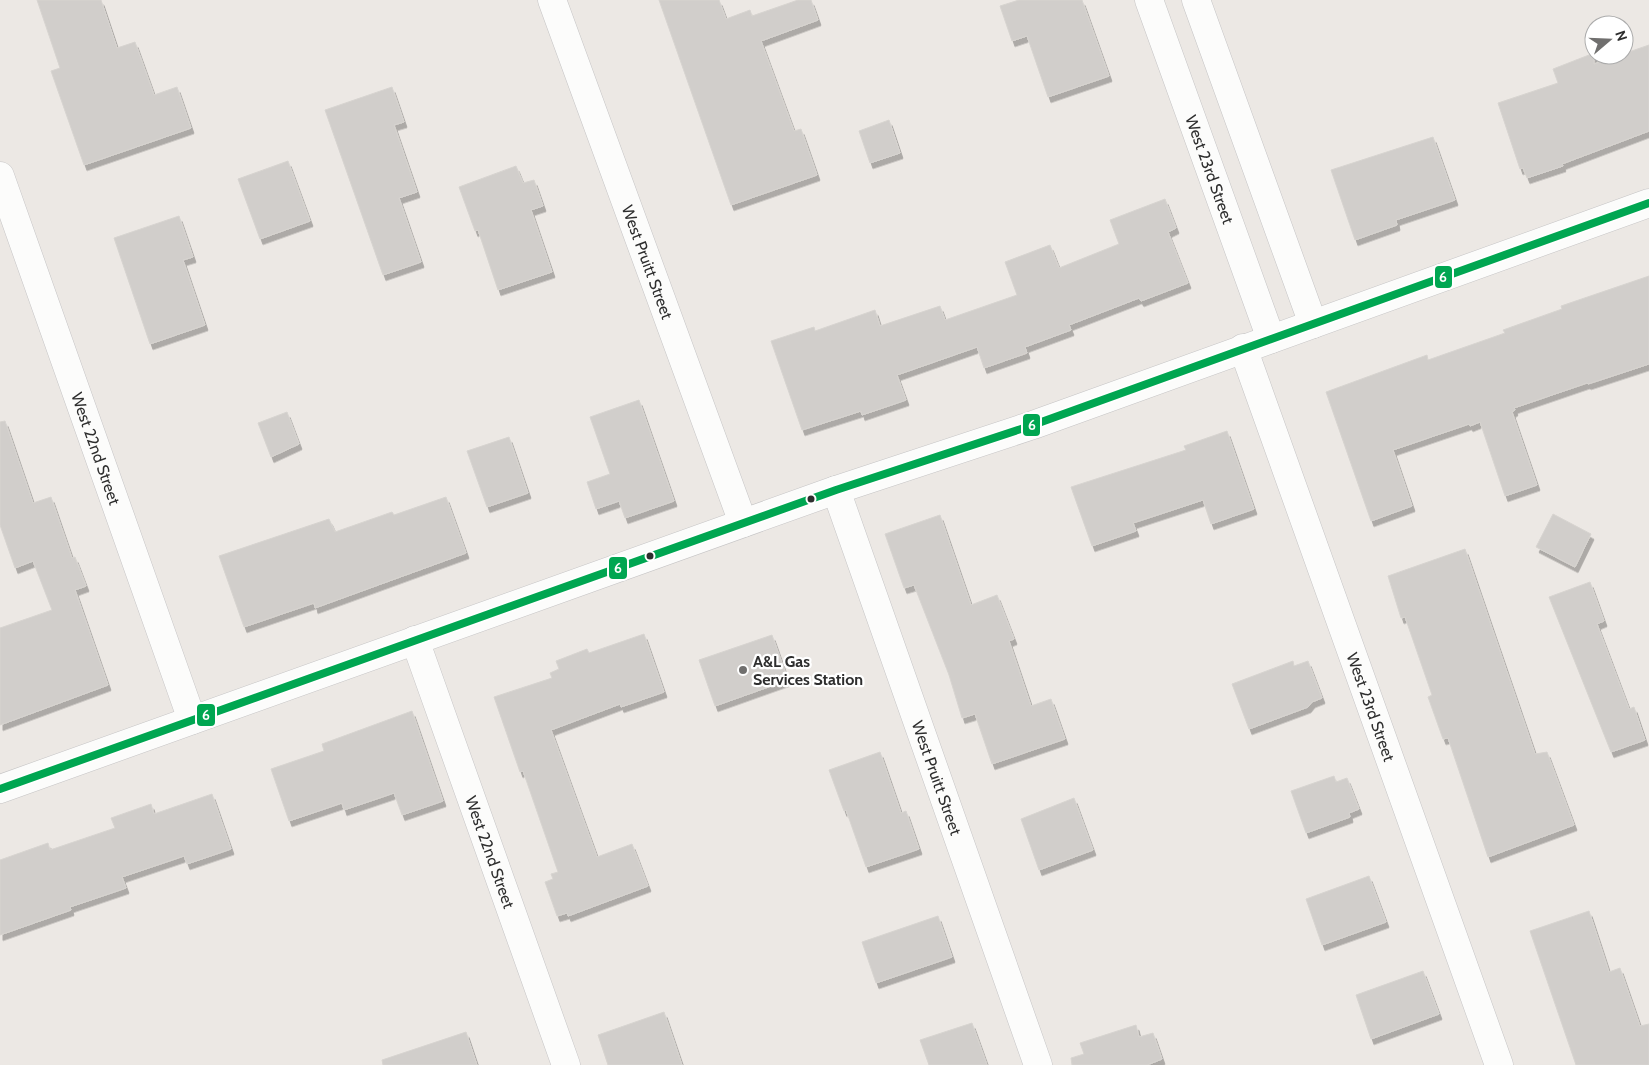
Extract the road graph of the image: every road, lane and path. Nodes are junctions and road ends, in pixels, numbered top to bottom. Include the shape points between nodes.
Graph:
1 (552, 0) edge
2 (1149, 0) edge
3 (1196, 0) edge
4 (0, 176) edge
5 (1649, 203) edge
6 (1313, 324) junction
7 (1271, 339) junction
8 (1243, 348) junction
9 (836, 490) junction
10 (743, 523) junction
11 (415, 640) junction
12 (192, 720) junction
13 (0, 789) edge
14 (566, 1065) edge
15 (1038, 1065) edge
16 (1499, 1065) edge

1 - 10 street, West Pruitt Street
2 - 7 street, West 23rd Street
3 - 6 street
4 - 12 street, West 22nd Street
5 - 6 street
6 - 7 street
7 - 8 street
8 - 9 street via 1033,425
8 - 16 street, West 23rd Street
9 - 10 street
9 - 15 street, West Pruitt Street
10 - 11 street
11 - 12 street
11 - 14 street, West 22nd Street
12 - 13 street

